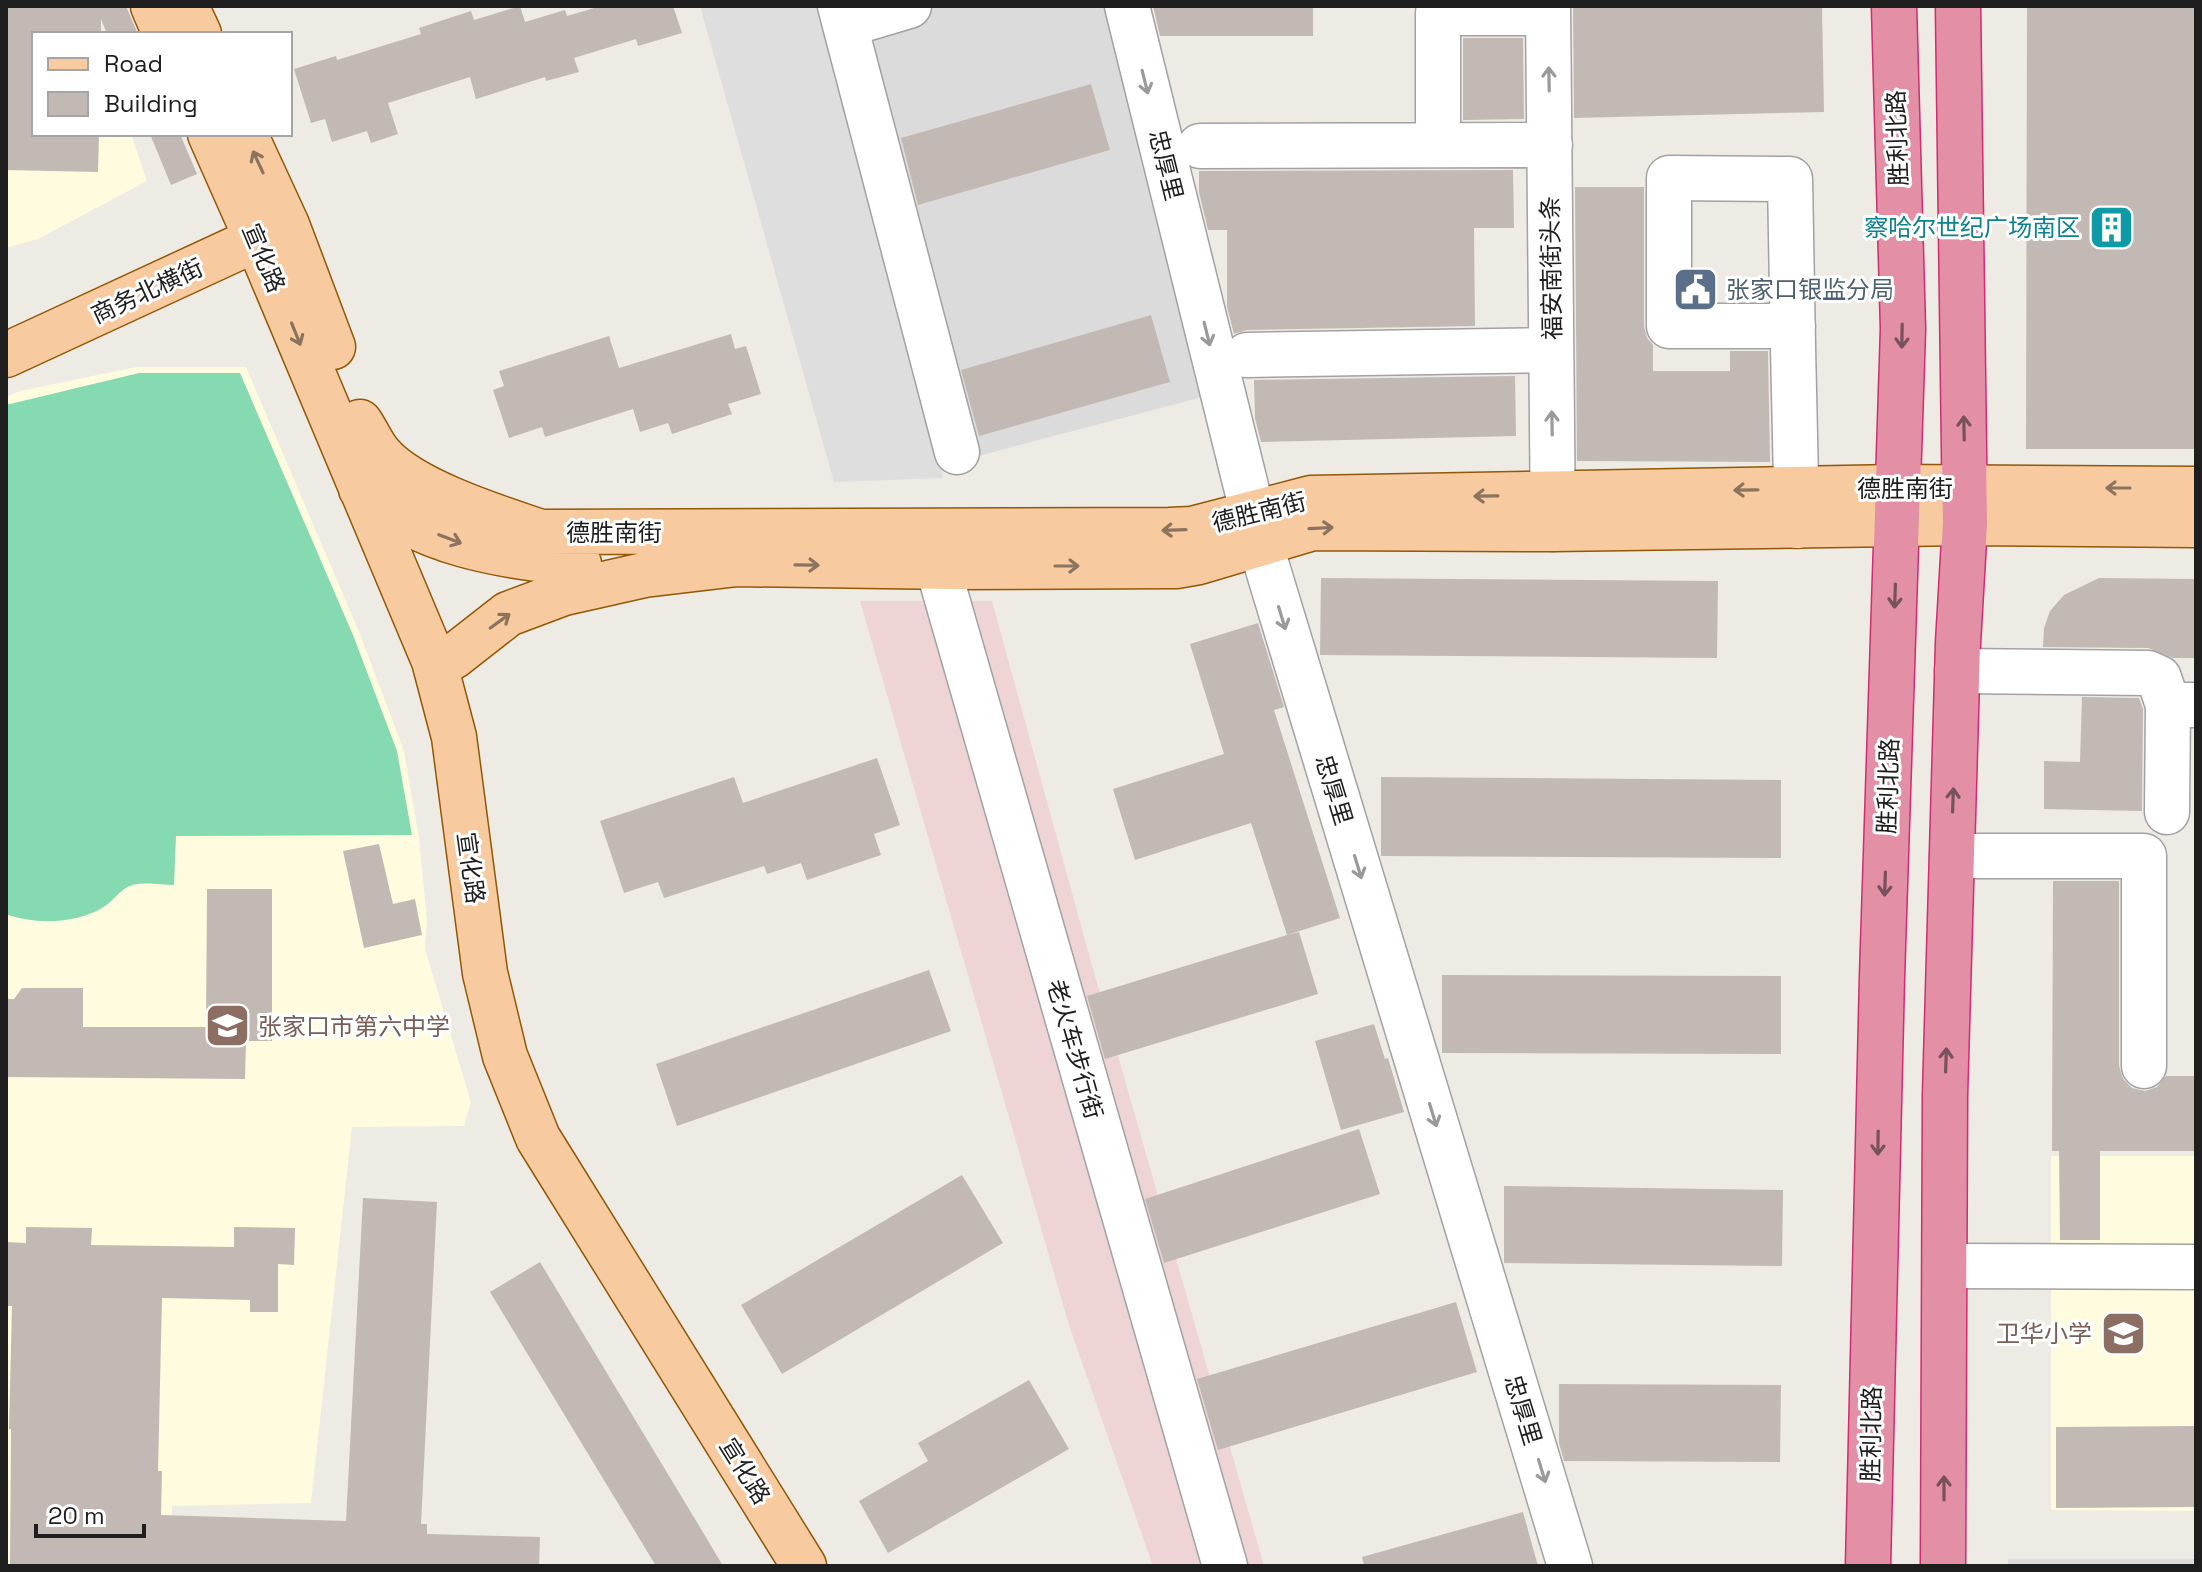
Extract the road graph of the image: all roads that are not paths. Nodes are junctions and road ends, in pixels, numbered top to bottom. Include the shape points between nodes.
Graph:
1 (153, 6) edge
2 (186, 6) edge
3 (909, 6) edge
4 (1127, 6) edge
5 (1894, 6) edge
6 (1958, 6) edge
7 (1548, 10) edge
8 (842, 16) edge
9 (164, 32) edge
10 (198, 32) edge
11 (211, 136) edge
12 (246, 136) edge
13 (1438, 145) junction
14 (1550, 145) junction
15 (1200, 146) dead end
16 (272, 232) junction
17 (1793, 326) dead end
18 (1551, 350) junction
19 (6, 355) edge
20 (1247, 355) dead end
21 (360, 422) junction
22 (957, 452) dead end
23 (360, 488) junction
24 (2196, 489) edge
25 (1965, 505) junction
26 (1898, 506) junction
27 (1796, 507) junction
28 (1553, 512) junction
29 (397, 519) junction
30 (2196, 525) edge
31 (1255, 528) junction
32 (932, 548) junction
33 (737, 564) junction
34 (443, 659) junction
35 (1957, 671) junction
36 (2182, 705) edge
37 (2182, 758) edge
38 (2167, 812) dead end
39 (1952, 856) junction
40 (2144, 1066) dead end
41 (1945, 1266) junction
42 (2196, 1267) edge
43 (804, 1566) edge
44 (836, 1566) edge
45 (1225, 1566) edge
46 (1570, 1566) edge
47 (1868, 1566) edge
48 (1943, 1566) edge

1 - 9 main road
2 - 10 main road
3 - 8 street
4 -> 31 street, 忠厚里
5 -> 26 highway, 胜利北路 via 1903,329
25 -> 6 highway
7 - 13 street via 1438,13
14 -> 7 street, 福安南街头条
8 - 22 street
11 - 16 main road, 宣化路
16 -> 12 main road, 宣化路
13 - 14 street
13 - 15 street
14 - 18 street, 福安南街头条
16 - 19 main road, 商务北横街
16 - 21 main road, 宣化路
16 -> 23 main road, 宣化路
17 - 27 street
18 - 20 street
28 -> 18 street, 福安南街头条
21 - 29 main road, 宣化路
21 - 32 main road, 德胜南街 via 397,470 486,514 541,532
23 - 29 main road, 德胜南街
23 - 34 main road, 宣化路
24 -> 25 main road, 德胜南街
25 - 26 main road, 德胜南街
25 - 30 main road, 德胜南街
25 - 35 highway
26 - 27 main road, 德胜南街
26 -> 47 highway, 胜利北路
27 - 28 main road, 德胜南街
28 - 31 main road, 德胜南街 via 1311,498
29 -> 33 main road, 德胜南街 via 465,545 525,558 586,565
29 - 34 main road, 宣化路
31 - 32 main road, 德胜南街
31 -> 46 street, 忠厚里
33 -> 32 main road, 德胜南街
32 - 45 street, 老火车步行街
34 -> 33 main road, 德胜南街 via 508,614 564,593 644,575
34 - 43 main road, 宣化路 via 485,973 505,1056 538,1138
34 - 44 main road, 宣化路 via 482,790 511,973 530,1051 561,1132
35 - 36 street via 2148,673
39 -> 35 highway
36 - 37 street
37 - 38 street
39 - 40 street via 2144,856
41 -> 39 highway
41 - 42 street
48 -> 41 highway

